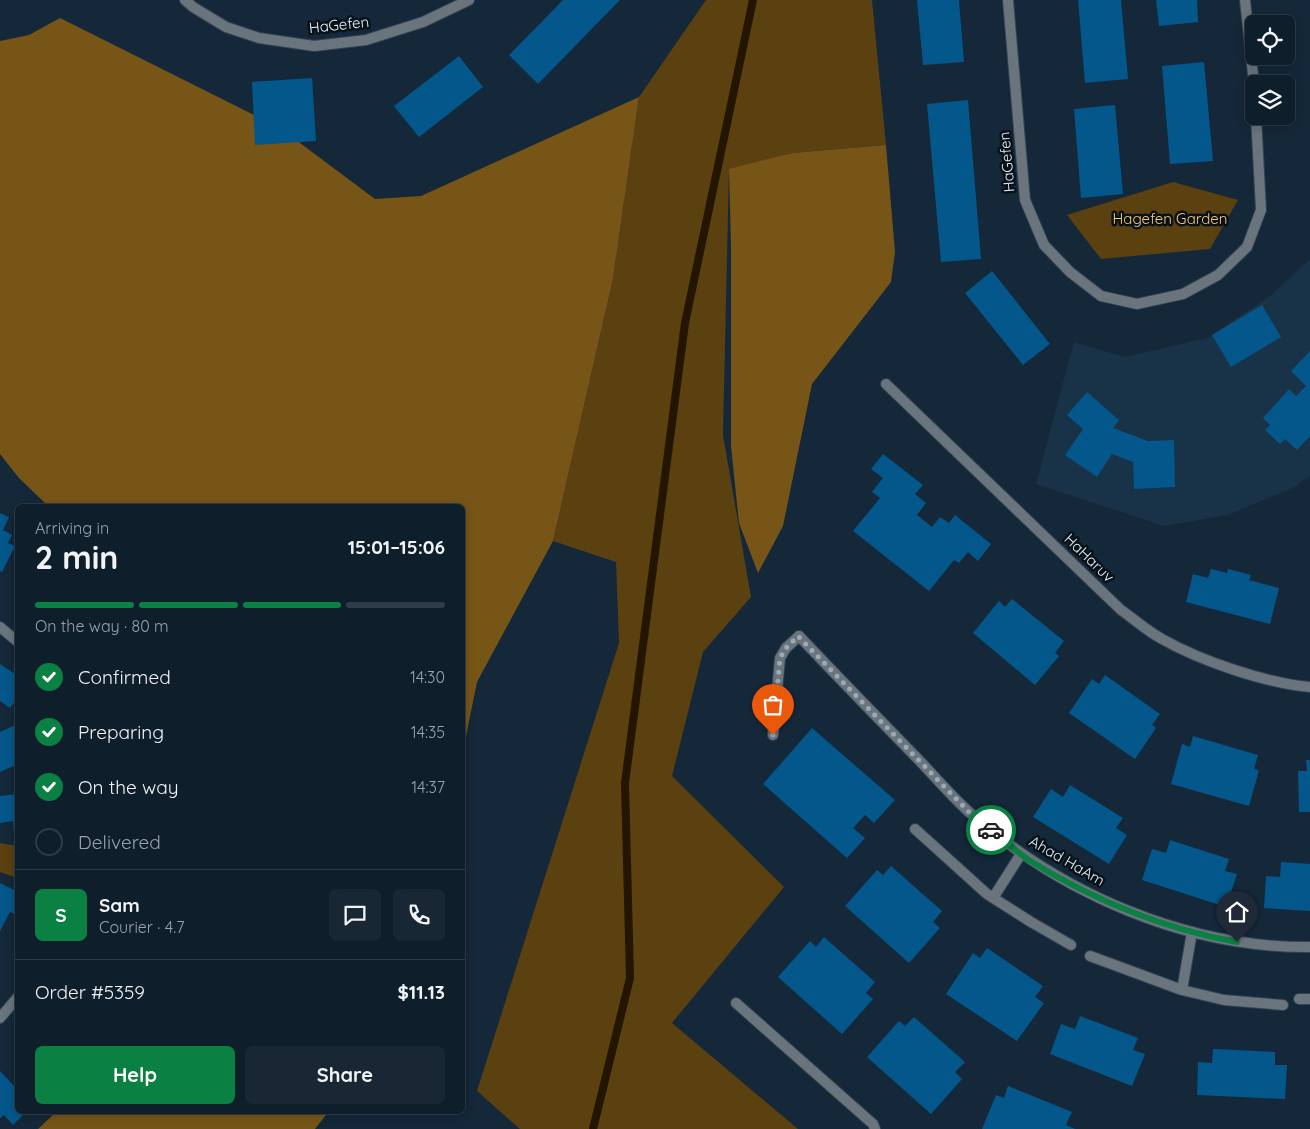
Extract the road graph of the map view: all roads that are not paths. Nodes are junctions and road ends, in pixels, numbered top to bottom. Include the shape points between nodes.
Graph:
1 (185, 0) edge
2 (469, 0) edge
3 (1008, 0) edge
4 (1245, 0) edge
5 (1253, 75) edge
6 (1256, 125) edge
7 (886, 384) dead end
8 (0, 627) edge
9 (15, 640) edge
10 (1310, 687) edge
11 (773, 735) dead end
12 (914, 830) dead end
13 (1021, 854) junction
14 (994, 898) junction
15 (1192, 932) junction
16 (1071, 945) dead end
17 (1310, 947) edge
18 (1090, 956) dead end
19 (1182, 990) junction
20 (15, 1001) edge
21 (736, 1003) dead end
22 (1284, 1006) dead end
23 (0, 1018) edge
24 (874, 1129) edge

1 - 2 street, HaGefen via 226,27 259,38 314,46 366,40 423,22
3 - 6 street, HaGefen via 1025,200 1044,245 1070,272 1101,296 1137,304 1183,294 1218,275 1247,247 1261,210
4 - 5 street
7 - 10 street, HaHaruv via 1121,610 1161,638 1206,659 1251,676
8 - 9 street
11 - 13 street, Ahad HaAm via 780,658 798,636 969,812
12 - 14 street
13 - 14 street
13 - 15 street, Ahad HaAm via 1082,890 1141,916
14 - 16 street
15 - 17 street, Ahad HaAm via 1237,942
15 - 19 street
18 - 19 street
19 - 22 street via 1224,1000
20 - 23 street
21 - 24 street via 873,1124

